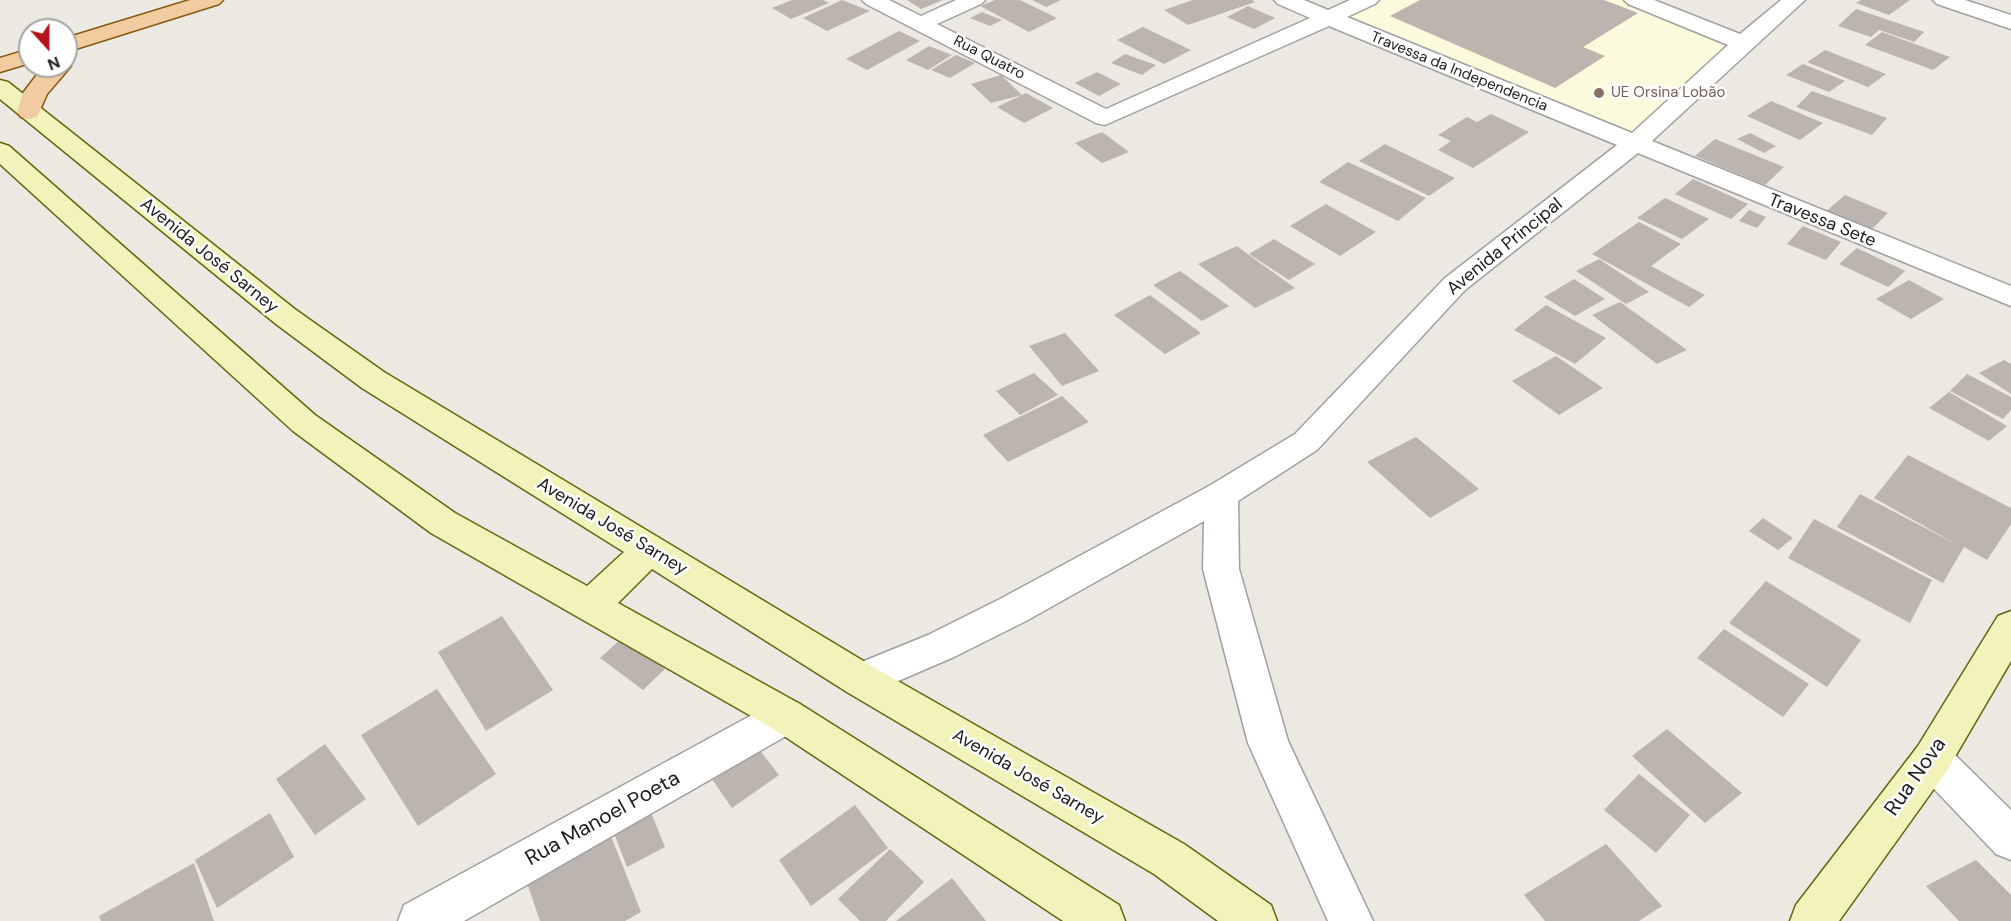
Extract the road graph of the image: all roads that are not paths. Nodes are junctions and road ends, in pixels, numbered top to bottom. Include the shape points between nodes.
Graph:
1 (212, 0) edge
2 (873, 0) edge
3 (974, 0) edge
4 (1285, 0) edge
5 (1368, 0) edge
6 (1635, 0) edge
7 (1794, 0) edge
8 (1944, 0) edge
9 (162, 15) junction
10 (1326, 17) junction
11 (2011, 22) edge
12 (922, 23) junction
13 (78, 41) edge
14 (1743, 43) junction
15 (78, 55) edge
16 (18, 60) edge
17 (0, 65) edge
18 (46, 78) edge
19 (0, 87) edge
20 (29, 112) junction
21 (1634, 144) junction
22 (0, 151) edge
23 (2011, 297) edge
24 (1221, 495) junction
25 (650, 549) junction
26 (592, 605) junction
27 (2011, 627) edge
28 (861, 680) junction
29 (786, 716) junction
30 (1932, 759) junction
31 (2011, 839) edge
32 (420, 921) edge
33 (1103, 921) edge
34 (1255, 921) edge
35 (1351, 921) edge
36 (1812, 921) edge

1 - 9 main road
2 - 12 street, Rua Quatro
3 - 12 street
4 - 10 street, Travessa da Independencia
5 - 10 street
6 - 14 street
7 - 14 street, Avenida Principal
8 - 11 street
9 - 13 main road
9 - 15 main road
10 - 12 street, Rua Quatro via 1105,118
10 - 21 street, Travessa da Independencia
14 - 21 street, Avenida Principal
16 - 17 main road
18 - 20 main road via 35,93
19 - 20 main road, Avenida José Sarney
20 - 25 main road, Avenida José Sarney via 286,317 373,380
21 - 23 street, Travessa Sete
21 - 24 street, Avenida Principal via 1455,284 1306,442
22 - 26 main road via 304,423 443,523
24 - 28 street, Avenida Principal via 1013,610
24 - 35 street via 1221,569 1268,743
25 - 26 main road
25 - 28 main road, Avenida José Sarney
26 - 29 main road
27 - 30 main road, Rua Nova
28 - 34 main road, Avenida José Sarney via 1170,859
29 - 32 street, Rua Manoel Poeta
29 - 33 main road
30 - 31 street
30 - 36 main road, Rua Nova

